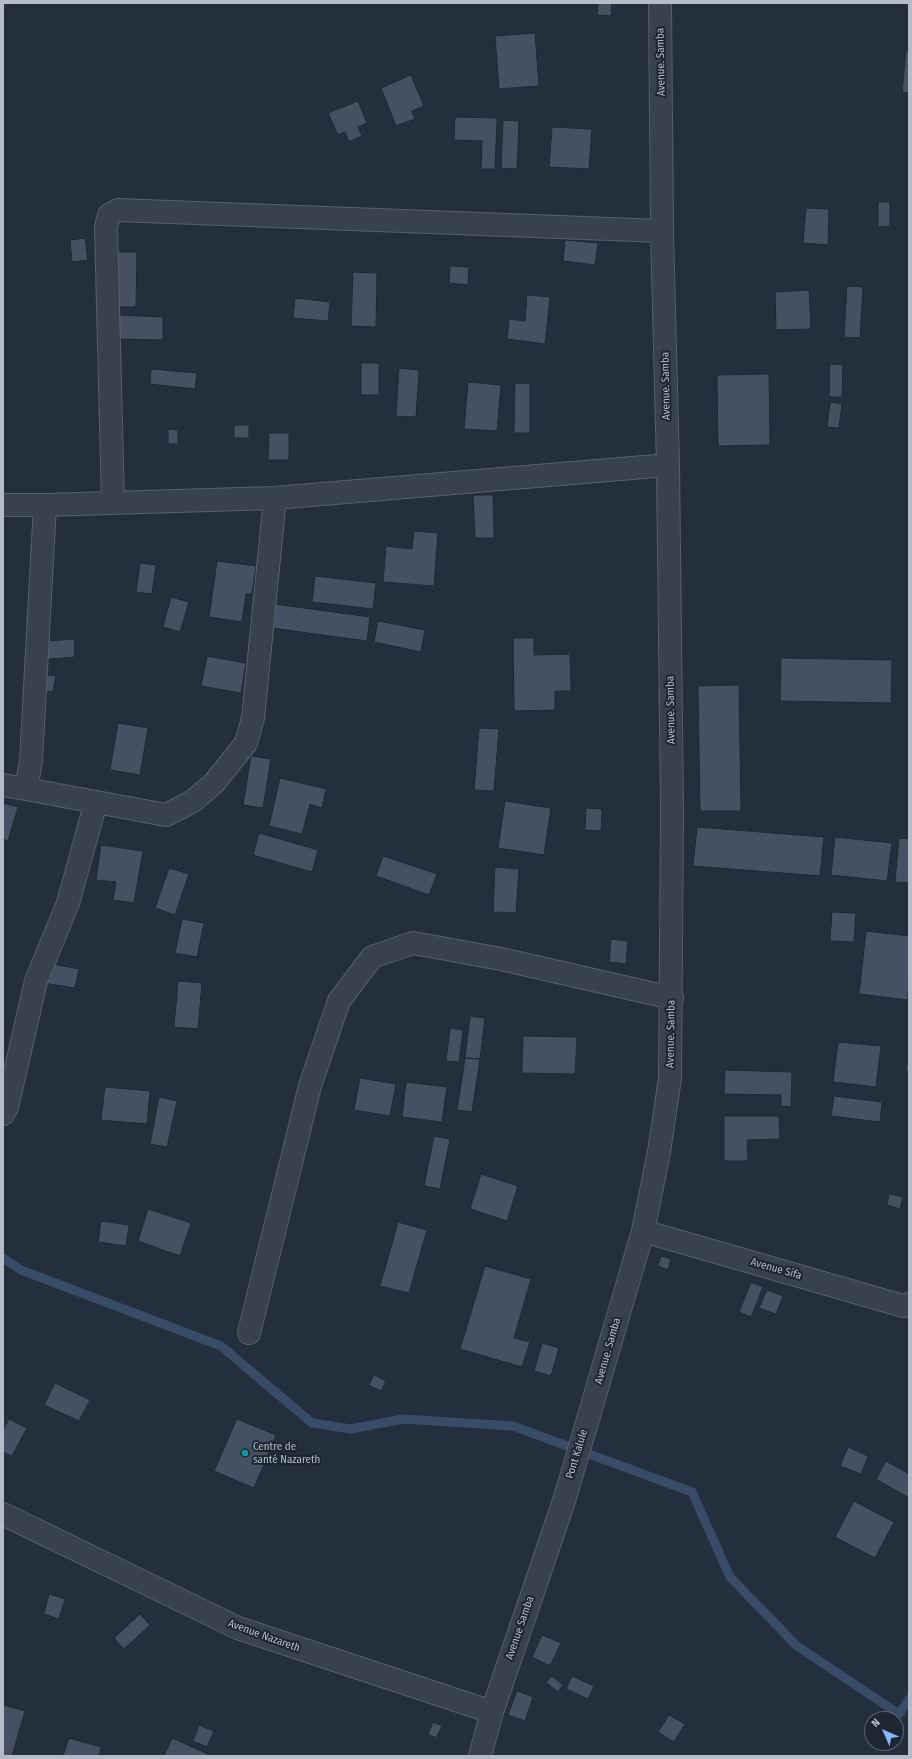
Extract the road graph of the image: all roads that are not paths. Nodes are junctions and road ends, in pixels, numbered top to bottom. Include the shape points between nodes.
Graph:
1 (660, 3) edge
2 (662, 231) junction
3 (668, 465) junction
4 (275, 498) junction
5 (113, 503) junction
6 (3, 505) edge
7 (45, 505) junction
8 (3, 785) edge
9 (26, 790) junction
10 (96, 802) junction
11 (672, 998) junction
12 (3, 1114) edge
13 (643, 1231) junction
14 (909, 1304) edge
15 (249, 1333) dead end
16 (591, 1408) joint
17 (564, 1500) joint
18 (3, 1514) edge
19 (492, 1712) junction
20 (480, 1756) edge

1 - 2 street, Avenue. Samba
2 - 3 street, Avenue. Samba
2 - 5 street via 118,210 109,215 106,227
3 - 4 street
3 - 11 street, Avenue. Samba
4 - 5 street
4 - 10 street via 253,718 246,743 214,783 192,801 166,815
5 - 7 street
6 - 7 street
7 - 9 street via 30,761
8 - 9 street
9 - 10 street
10 - 12 street via 68,902 36,981 7,1107
11 - 13 street, Avenue. Samba via 670,1078 659,1152
11 - 15 street via 501,959 413,943 372,956 339,1001 310,1086
13 - 14 street, Avenue Sifa via 903,1306
13 - 16 street, Avenue. Samba
16 - 17 street, Pont Kalule
17 - 19 street, Avenue Samba
18 - 19 street, Avenue Nazareth via 238,1628
19 - 20 street, Avenue Samba

